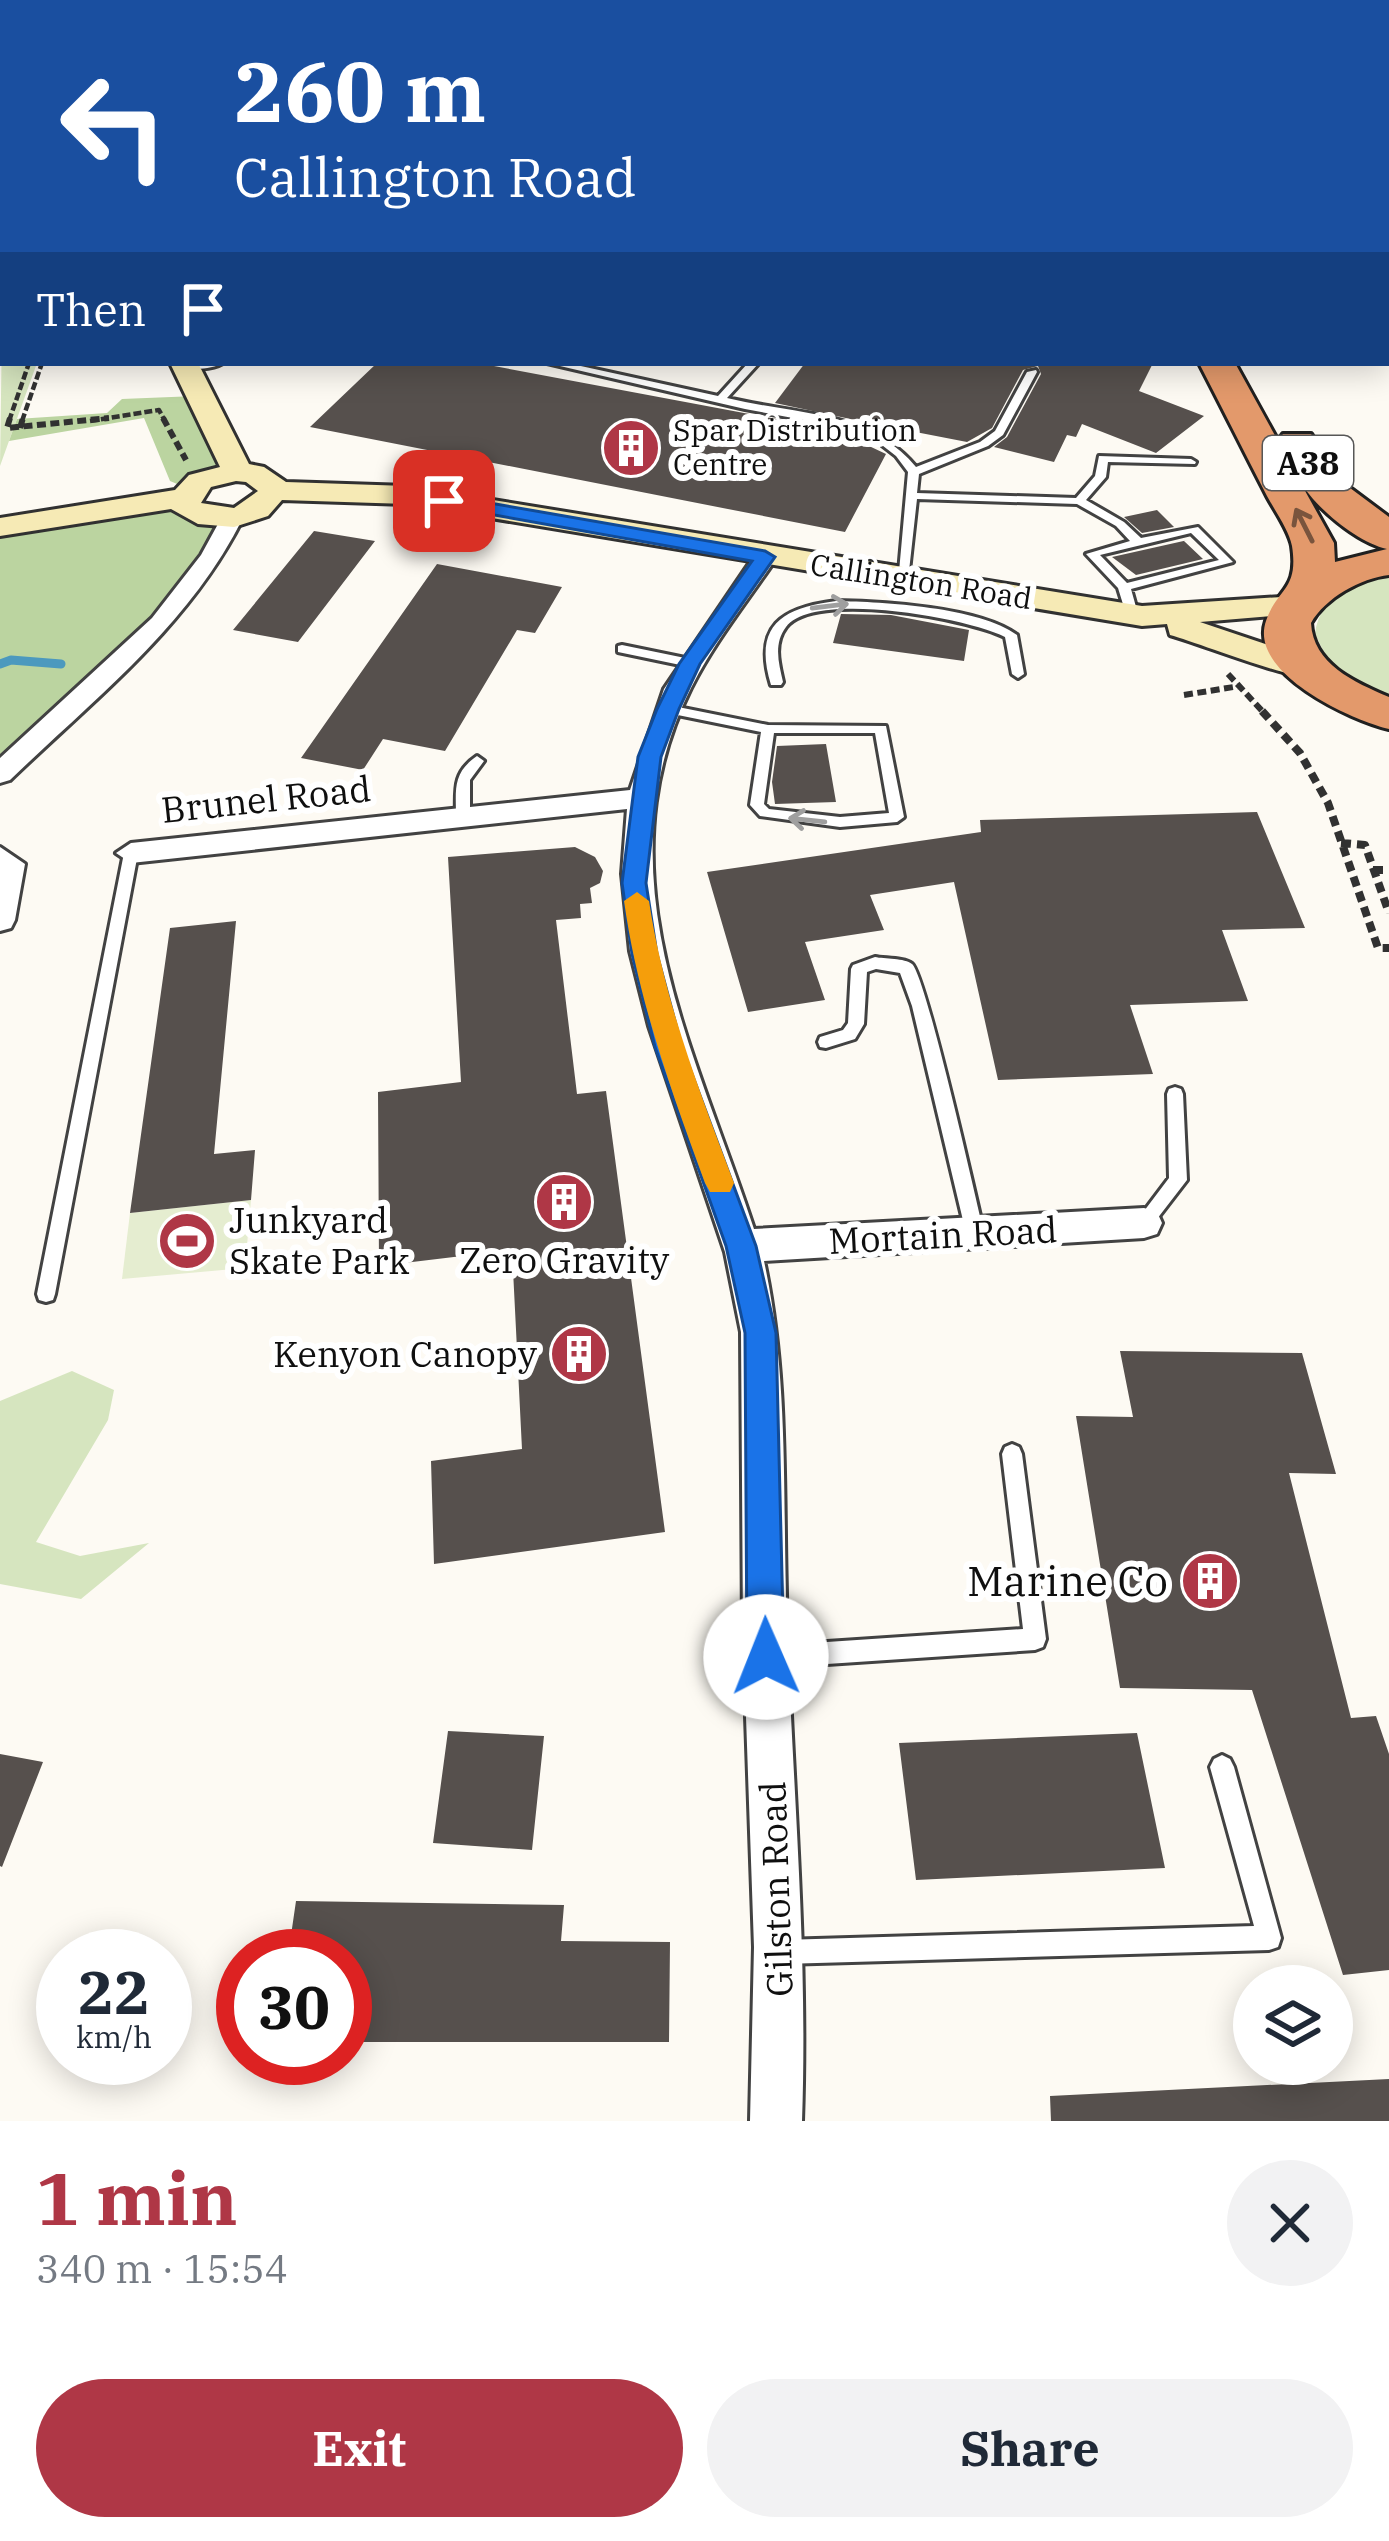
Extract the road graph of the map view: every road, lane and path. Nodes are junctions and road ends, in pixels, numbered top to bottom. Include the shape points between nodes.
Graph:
1 (27, 366) edge
2 (42, 366) edge
3 (184, 366) edge
4 (567, 366) edge
5 (751, 366) edge
6 (1219, 366) edge
7 (1256, 366) edge
8 (1032, 372) dead end
9 (722, 398) junction
10 (20, 428) junction
11 (1191, 462) dead end
12 (228, 472) junction
13 (914, 472) junction
14 (273, 491) junction
15 (913, 496) junction
16 (184, 498) junction
17 (1079, 501) junction
18 (232, 518) junction
19 (0, 527) edge
20 (1389, 537) edge
21 (1138, 542) junction
22 (765, 557) junction
23 (1389, 562) edge
24 (902, 580) junction
25 (1305, 598) junction
26 (1133, 606) junction
27 (622, 650) dead end
28 (690, 664) junction
29 (1223, 670) dead end
30 (1018, 674) dead end
31 (1317, 679) junction
32 (776, 682) dead end
33 (1240, 686) junction
34 (1184, 694) dead end
35 (668, 709) junction
36 (1389, 714) edge
37 (768, 729) junction
38 (1389, 735) edge
39 (477, 760) dead end
40 (0, 774) edge
41 (642, 798) junction
42 (463, 817) junction
43 (1341, 844) junction
44 (131, 853) joint
45 (0, 857) edge
46 (1373, 870) junction
47 (1389, 870) edge
48 (1389, 913) edge
49 (0, 920) edge
50 (1389, 948) edge
51 (826, 1042) dead end
52 (1175, 1094) dead end
53 (1144, 1223) joint
54 (975, 1233) junction
55 (741, 1246) junction
56 (46, 1294) dead end
57 (1012, 1454) dead end
58 (766, 1657) junction
59 (1222, 1767) dead end
60 (780, 1952) junction
61 (776, 2121) edge

1 - 10 path via 7,428
2 - 10 path
3 - 12 main road via 232,449
4 - 9 lane
5 - 9 lane
25 -> 6 highway, A38 via 1313,543
7 - 20 highway, A38 via 1326,490
8 - 13 lane via 999,433
9 - 13 lane via 858,429 905,457
10 - 12 path via 159,410 187,463
11 - 17 lane via 1103,458 1100,478
12 - 14 main road via 265,478
12 - 16 main road via 200,481
13 - 15 lane
14 - 18 main road via 263,506
14 - 22 main road, Callington Road via 407,495
15 - 17 lane
15 - 24 lane
16 - 18 main road via 199,515
16 - 19 main road
17 - 21 lane
18 - 40 street via 216,554 135,649
21 - 26 lane via 1092,554
21 - 26 lane via 1194,529 1227,562
22 - 24 main road, Callington Road
22 - 28 street, Gilston Road
23 - 25 highway via 1345,573
24 - 26 main road, Callington Road
25 - 26 main road, Callington Road
25 - 31 highway via 1286,633 1292,654
26 - 31 main road, Callington Road
27 - 28 lane
28 - 35 street, Gilston Road
29 - 33 path
32 -> 30 lane via 772,633 787,616 852,603 987,622 1012,635
31 - 36 highway
31 - 38 highway
33 - 34 path
33 - 43 path via 1300,753
35 - 37 lane
35 - 41 street, Gilston Road
37 -> 37 lane via 881,729 897,817 840,822 765,813 757,806
39 - 42 lane via 463,779
41 - 42 street, Brunel Road
41 - 55 street, Gilston Road via 634,883 644,954
42 - 44 street, Brunel Road
43 - 46 path via 1365,845
43 - 50 path via 1378,948
44 - 56 lane, Brunel Road
45 - 49 street via 10,864
46 - 47 path
46 - 48 path
51 - 54 lane via 856,1024 860,969 906,968
52 - 53 lane via 1178,1180
53 - 54 street, Mortain Road
54 - 55 street, Mortain Road
55 - 58 street, Gilston Road via 760,1333
57 - 58 lane via 1035,1639
58 - 60 street, Gilston Road
59 - 60 lane via 1270,1937
60 - 61 street, Gilston Road

